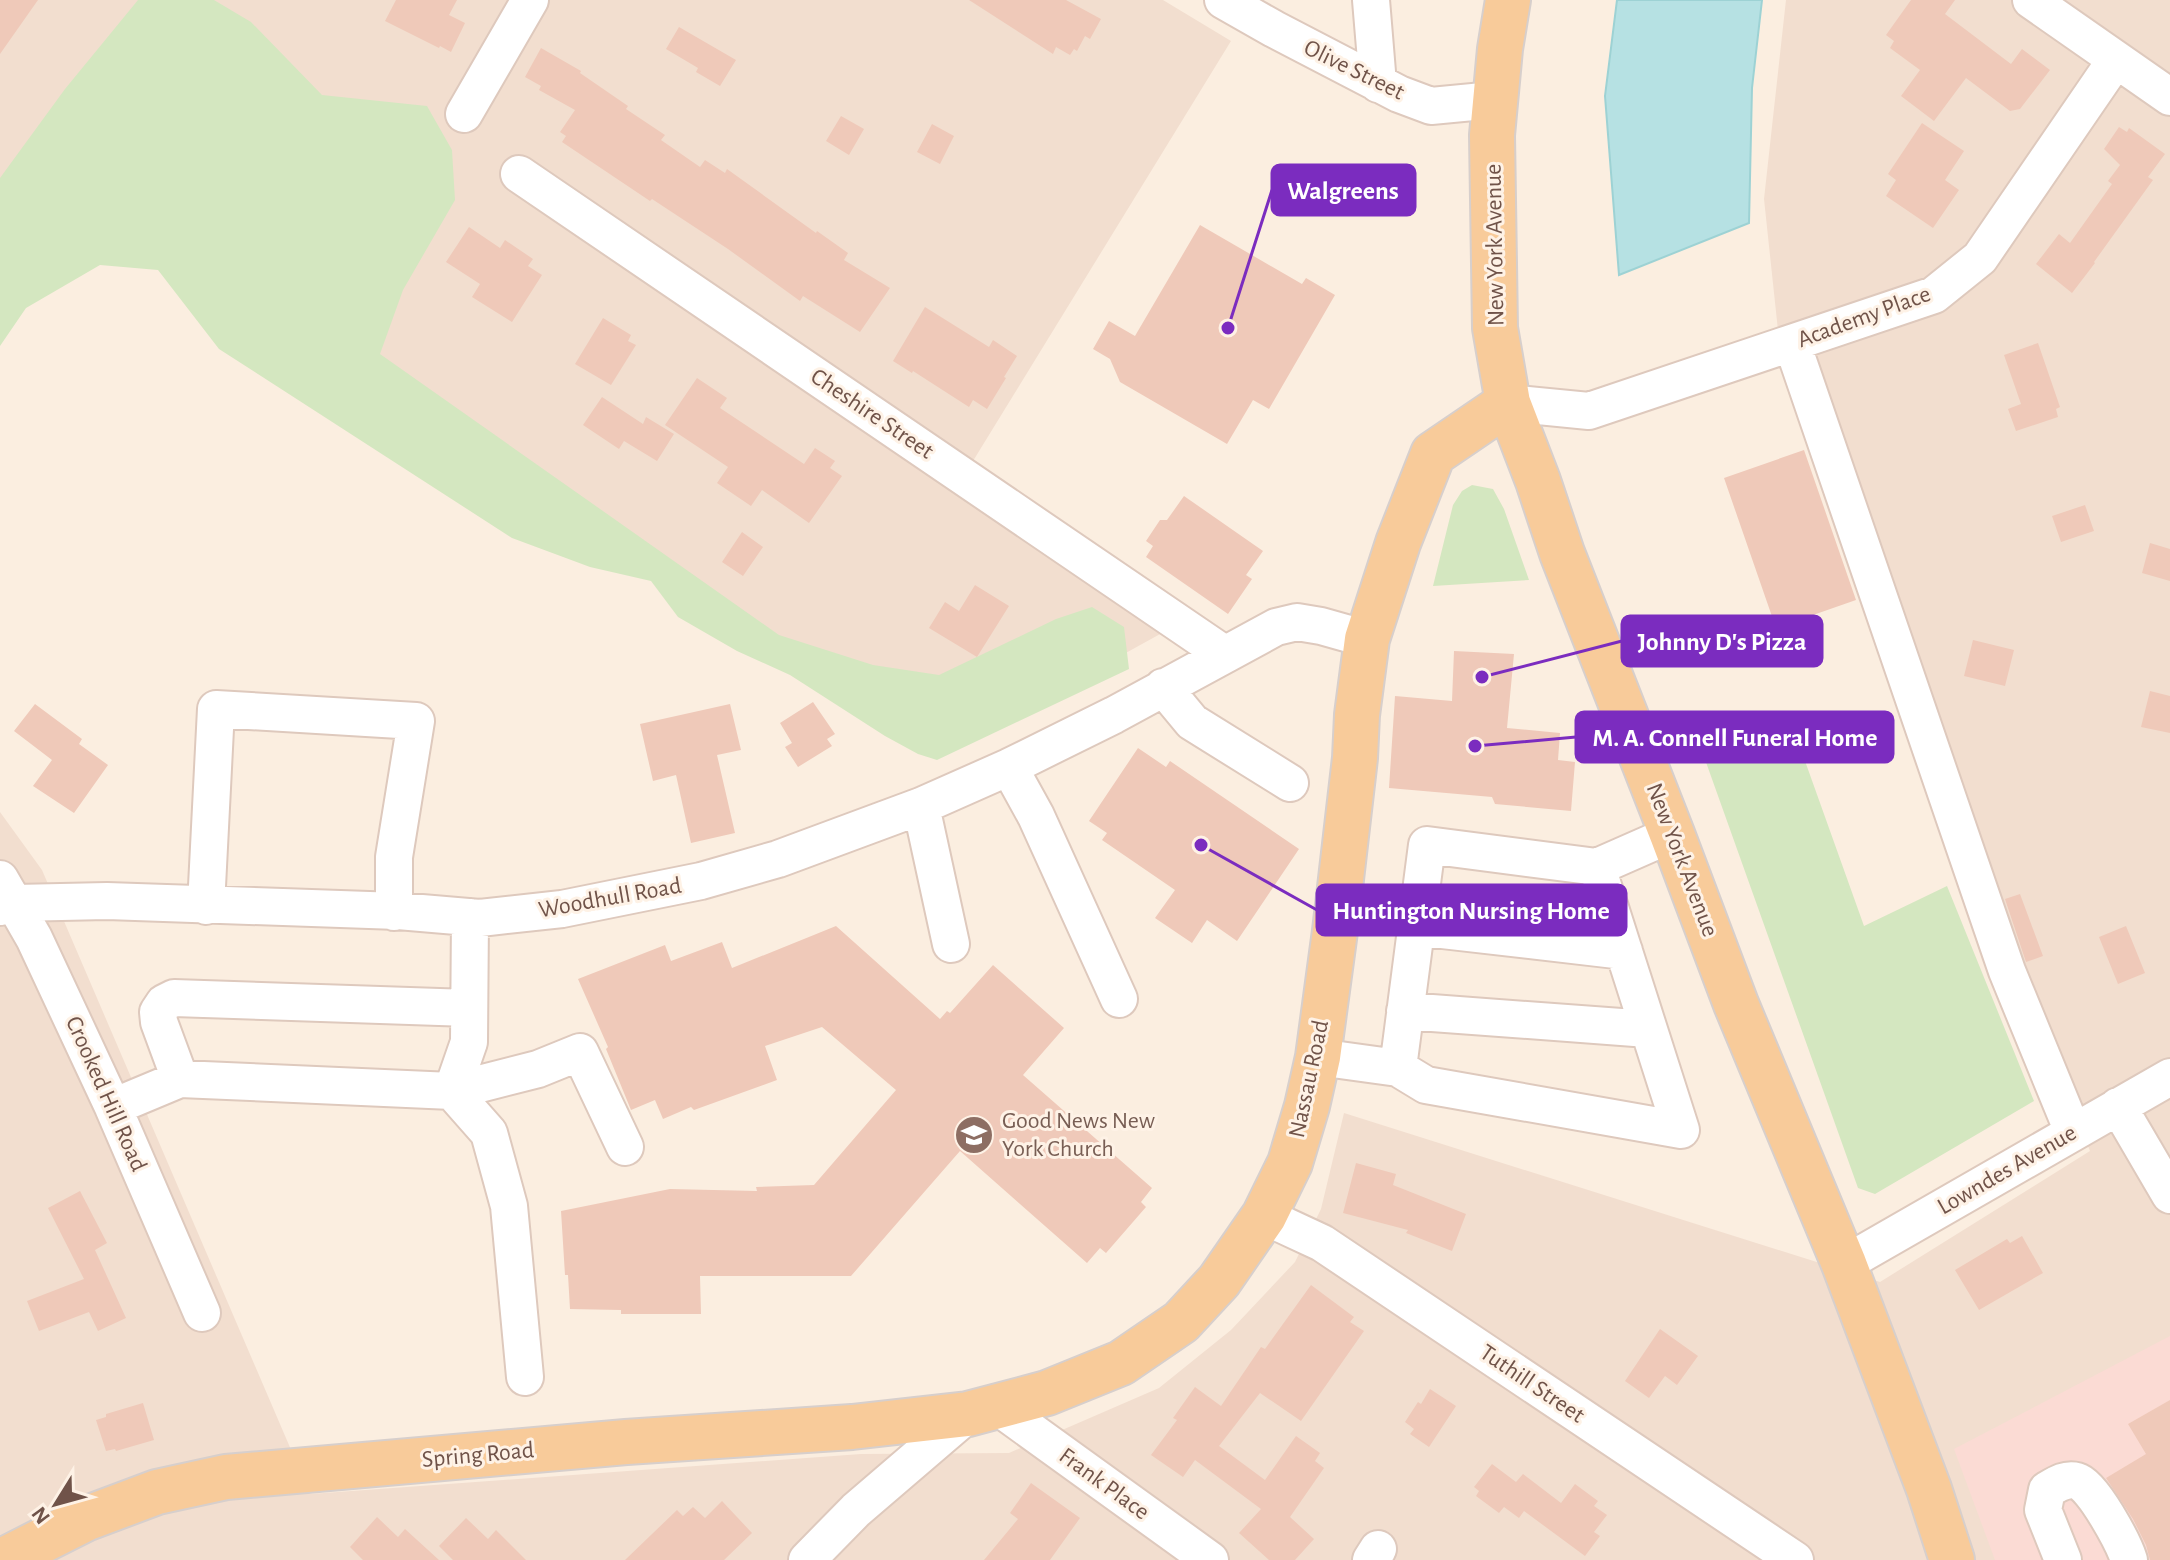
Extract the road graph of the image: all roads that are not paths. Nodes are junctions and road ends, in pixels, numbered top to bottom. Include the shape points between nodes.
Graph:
1 (530, 0) edge
2 (1223, 0) edge
3 (1371, 0) edge
4 (1508, 0) edge
5 (2031, 0) edge
6 (2115, 61) junction
7 (1378, 84) junction
8 (2170, 97) edge
9 (1494, 100) junction
10 (464, 114) dead end
11 (519, 174) dead end
12 (1792, 343) junction
13 (1508, 403) junction
14 (1367, 639) junction
15 (1224, 654) junction
16 (1171, 683) junction
17 (1009, 767) junction
18 (1290, 783) dead end
19 (921, 806) junction
20 (1672, 834) junction
21 (1597, 867) junction
22 (5, 896) edge
23 (206, 906) junction
24 (394, 912) junction
25 (470, 917) junction
26 (1416, 927) junction
27 (951, 944) dead end
28 (1624, 951) junction
29 (1119, 999) dead end
30 (469, 1008) junction
31 (1405, 1011) junction
32 (1648, 1029) junction
33 (1318, 1057) junction
34 (1398, 1068) junction
35 (2170, 1077) edge
36 (180, 1079) junction
37 (452, 1091) junction
38 (2118, 1106) junction
39 (113, 1107) junction
40 (2073, 1132) junction
41 (625, 1147) dead end
42 (2170, 1195) edge
43 (1264, 1216) junction
44 (1844, 1264) junction
45 (202, 1313) dead end
46 (525, 1377) dead end
47 (983, 1411) junction
48 (4, 1560) edge
49 (807, 1560) edge
50 (1210, 1560) edge
51 (1795, 1560) edge
52 (1952, 1560) edge
53 (2063, 1560) edge
54 (2129, 1560) edge

1 - 10 street
2 - 7 street, Olive Street
3 - 7 street
4 - 9 main road, New York Avenue
5 - 6 street
6 - 8 street
6 - 12 street, Academy Place via 1980,258 1934,295
7 - 9 street, Olive Street via 1431,106
9 - 13 main road, New York Avenue via 1495,328
11 - 15 street, Cheshire Street
12 - 13 street, Academy Place via 1589,411
12 - 40 street via 2007,971
13 - 14 main road, Nassau Road via 1433,454
13 - 20 main road, New York Avenue
14 - 15 street, Woodhull Road via 1297,622
14 - 33 main road, Nassau Road
15 - 16 street, Woodhull Road
16 - 17 street, Woodhull Road
16 - 18 street via 1192,722
17 - 19 street, Woodhull Road
17 - 29 street
19 - 25 street, Woodhull Road via 778,859 701,881 562,909
19 - 27 street
20 - 21 street
20 - 44 main road, New York Avenue
21 - 26 street via 1427,845
21 - 28 street
22 - 23 street, Woodhull Road
22 - 39 street, Crooked Hill Road via 34,938
23 - 24 street, Woodhull Road
23 - 24 street via 216,709 416,721 394,857
24 - 25 street, Woodhull Road
25 - 30 street
26 - 28 street
26 - 31 street
28 - 32 street
30 - 36 street via 174,998 158,1012
30 - 37 street via 469,1042
31 - 32 street
31 - 34 street
32 - 34 street via 1681,1130 1426,1085
33 - 34 street
33 - 43 main road, Nassau Road via 1290,1163
35 - 38 street, Lowndes Avenue
36 - 37 street
36 - 39 street
37 - 41 street via 538,1069 580,1052
37 - 46 street via 489,1133 509,1206
38 - 40 street, Lowndes Avenue
38 - 42 street
39 - 45 street, Crooked Hill Road
40 - 44 street, Lowndes Avenue
43 - 47 main road, Nassau Road via 1219,1281 1181,1322 1121,1363 1047,1393
43 - 51 street, Tuthill Street via 1317,1240
44 - 52 main road, New York Avenue
47 - 48 main road, Spring Road via 852,1427 226,1477 157,1492 85,1519
47 - 49 street, Nassau Road via 856,1510
47 - 50 street, Frank Place
53 - 54 street via 2043,1510 2047,1490 2061,1481 2079,1481 2093,1493

